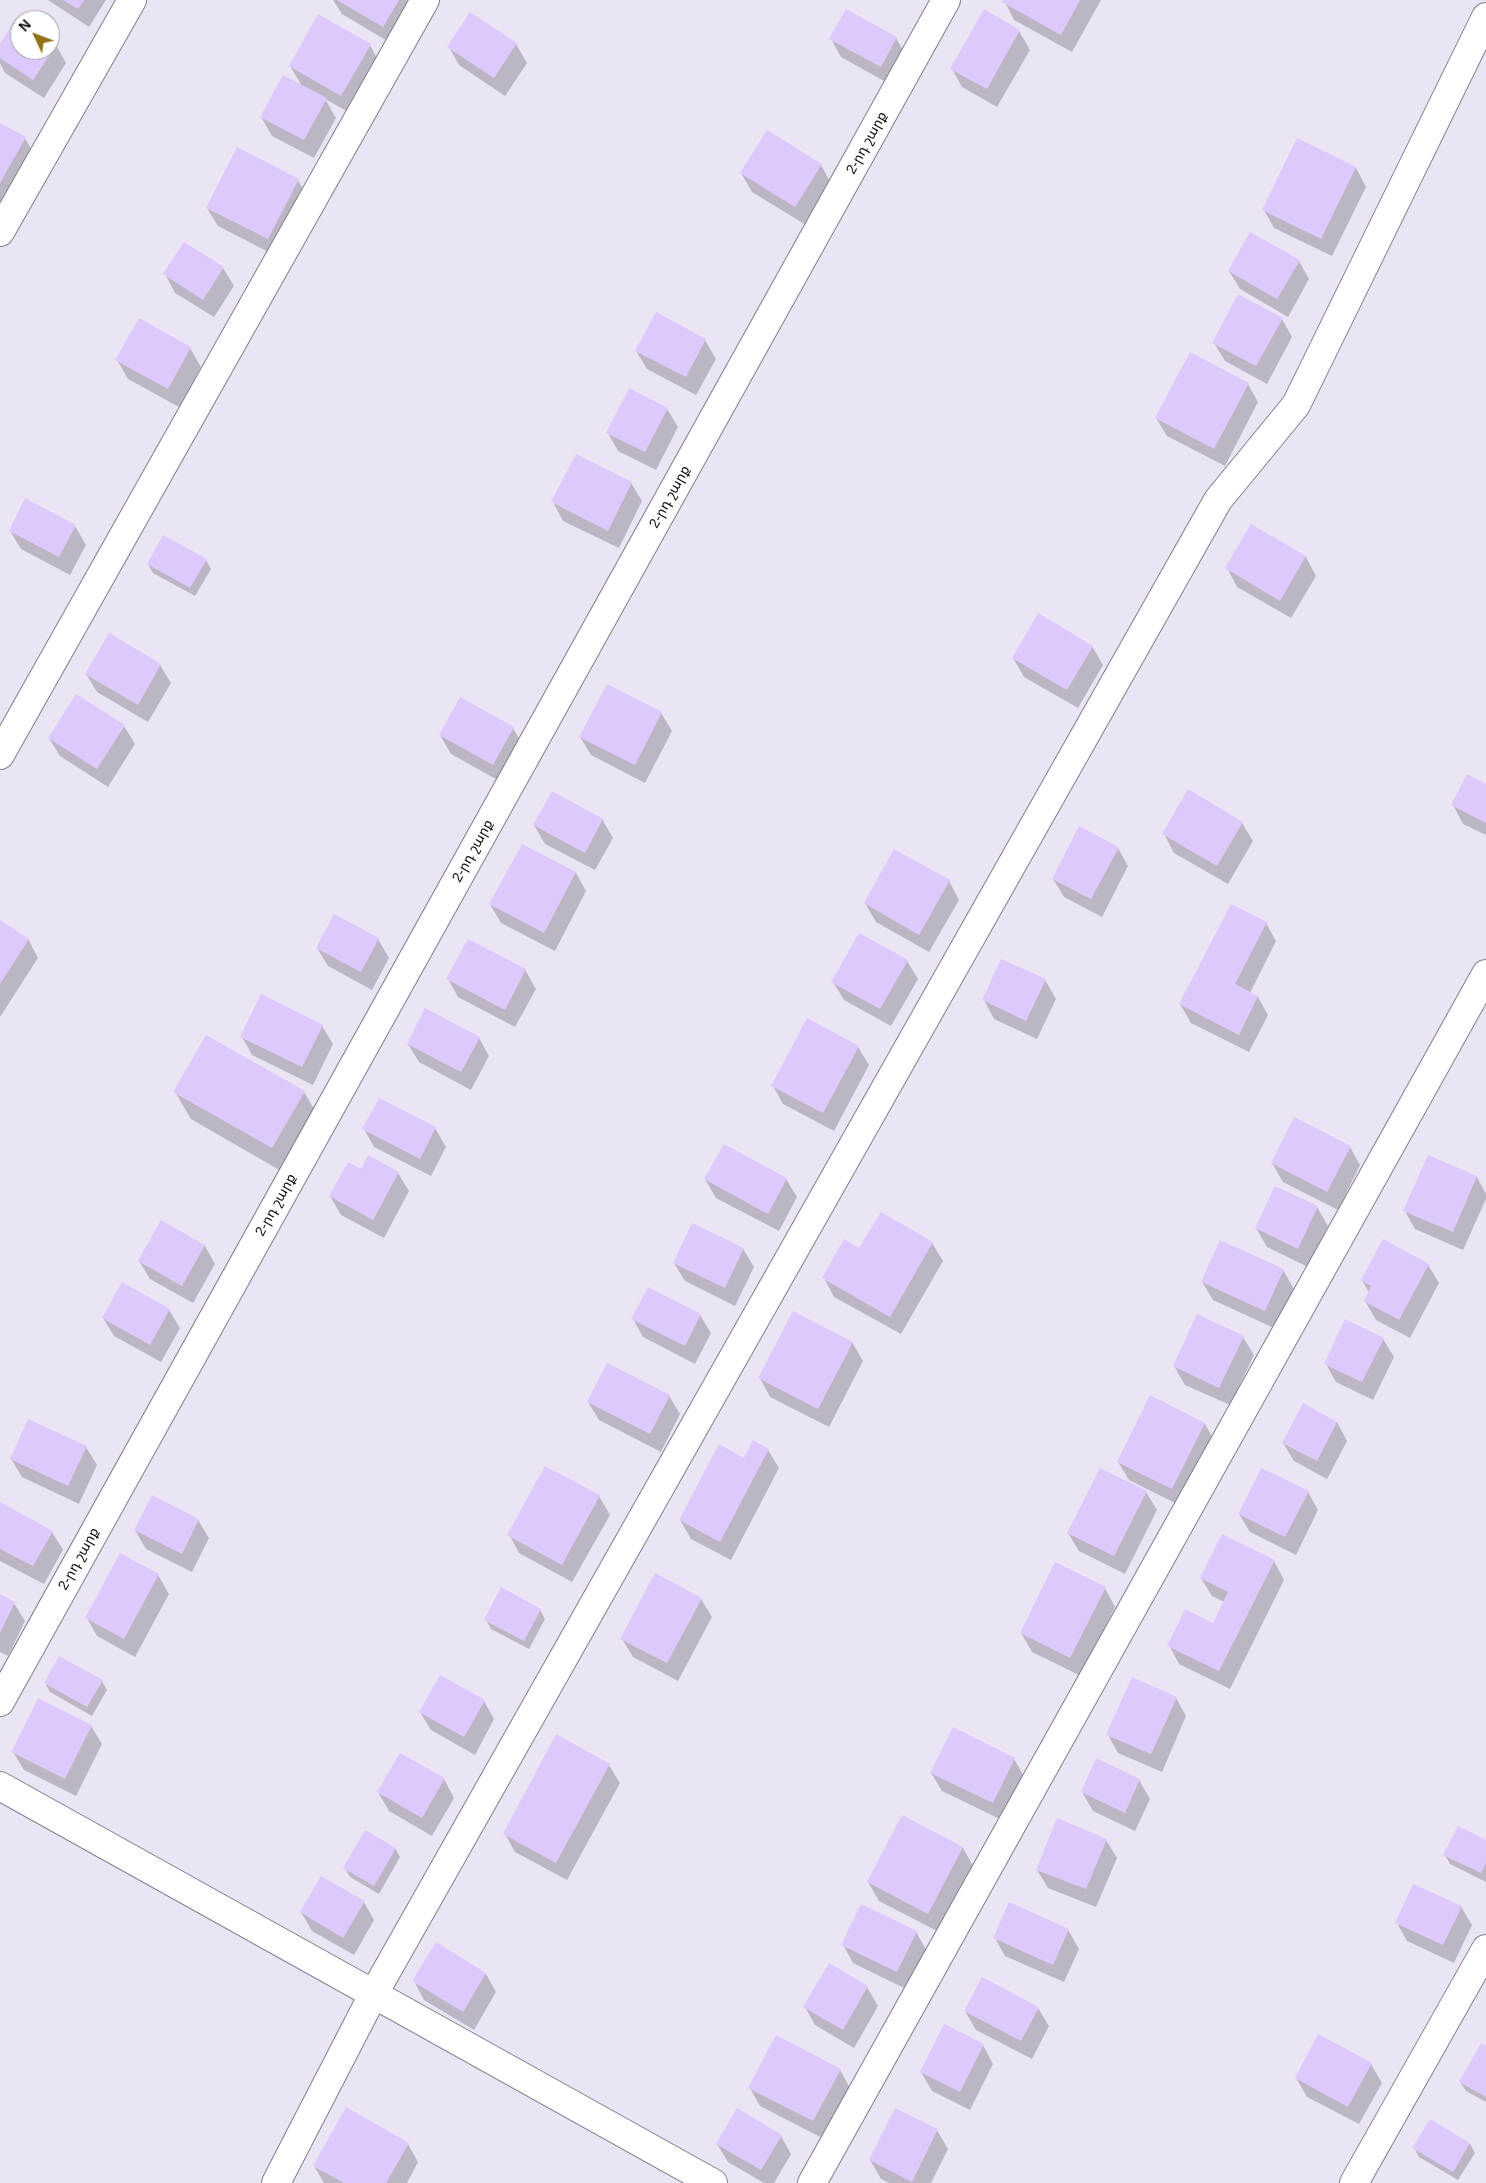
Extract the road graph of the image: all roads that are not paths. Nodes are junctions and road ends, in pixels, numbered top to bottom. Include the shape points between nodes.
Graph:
1 (132, 0) edge
2 (425, 0) edge
3 (946, 0) edge
4 (1486, 17) edge
5 (0, 232) edge
6 (0, 755) edge
7 (1486, 974) edge
8 (0, 1702) edge
9 (0, 1786) edge
10 (1486, 1949) edge
11 (373, 1995) junction
12 (276, 2183) edge
13 (713, 2183) edge
14 (812, 2183) edge
15 (1354, 2183) edge

1 - 5 street
2 - 6 street
3 - 8 street, 2-րդ շարք
4 - 11 street via 1296,405 1218,500
7 - 14 street
9 - 11 street
10 - 15 street
11 - 12 street
11 - 13 street

